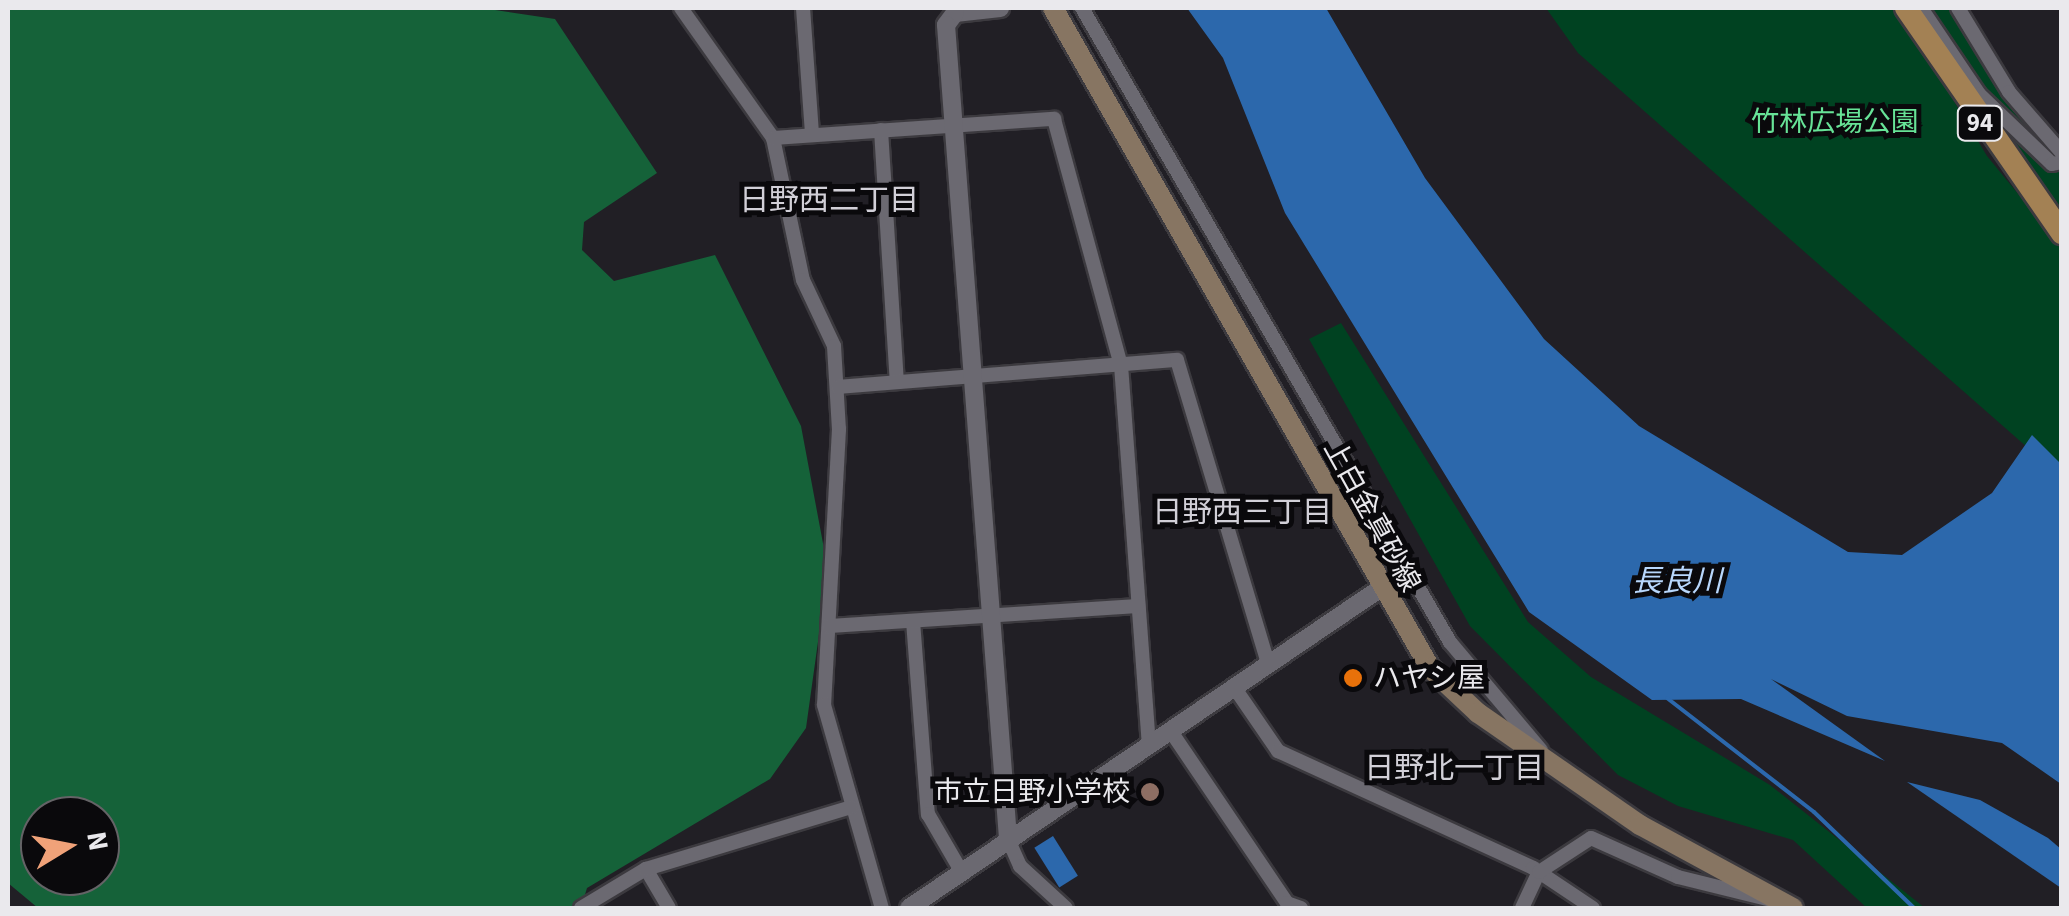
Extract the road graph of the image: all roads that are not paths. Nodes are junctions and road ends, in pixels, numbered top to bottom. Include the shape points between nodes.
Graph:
1 (680, 8) edge
2 (802, 8) edge
3 (1000, 8) edge
4 (1053, 8) edge
5 (1082, 8) edge
6 (1906, 8) edge
7 (1921, 8) edge
8 (1958, 8) edge
9 (948, 12) edge
10 (955, 126) junction
11 (881, 130) junction
12 (812, 135) junction
13 (773, 138) junction
14 (2059, 163) edge
15 (2062, 233) edge
16 (1121, 365) junction
17 (975, 376) junction
18 (896, 381) junction
19 (838, 386) junction
20 (1378, 590) junction
21 (1138, 606) junction
22 (992, 615) junction
23 (913, 621) junction
24 (829, 626) junction
25 (1268, 664) junction
26 (1234, 687) junction
27 (1170, 730) junction
28 (1149, 744) junction
29 (1548, 758) junction
30 (851, 807) junction
31 (1008, 839) junction
32 (646, 869) junction
33 (962, 872) junction
34 (1539, 872) junction
35 (1786, 905) edge
36 (581, 908) edge
37 (668, 908) edge
38 (882, 908) edge
39 (908, 908) edge
40 (1066, 908) edge
41 (1300, 908) edge
42 (1522, 908) edge
43 (1593, 908) edge

1 - 13 street
2 - 12 street
3 - 9 street
4 - 20 main road, 上白金真砂線 via 1243,332
5 - 29 street via 1450,642
6 - 15 main road, 94
7 - 14 street via 1979,94
8 - 14 street
9 - 10 street
10 - 11 street
10 - 16 street via 1054,119
10 - 17 street
11 - 12 street
11 - 18 street
12 - 13 street
13 - 19 street
16 - 17 street
16 - 21 street
16 - 25 street via 1177,360
17 - 18 street
17 - 22 street
18 - 19 street
19 - 24 street
20 - 25 street
20 - 29 main road, 上白金真砂線 via 1430,668
21 - 22 street
21 - 28 street
22 - 23 street
22 - 31 street
23 - 24 street
23 - 33 street via 928,814
24 - 30 street via 824,705
25 - 26 street
26 - 27 street
26 - 34 street via 1278,752
27 - 28 street
27 - 41 street via 1287,902
28 - 31 street
29 - 35 main road, 上白金真砂線 via 1640,825
30 - 32 street
30 - 38 street
31 - 33 street
31 - 40 street via 1020,866
32 - 36 street
32 - 37 street
33 - 39 street
34 - 35 street via 1591,838 1678,878
34 - 42 street
34 - 43 street

